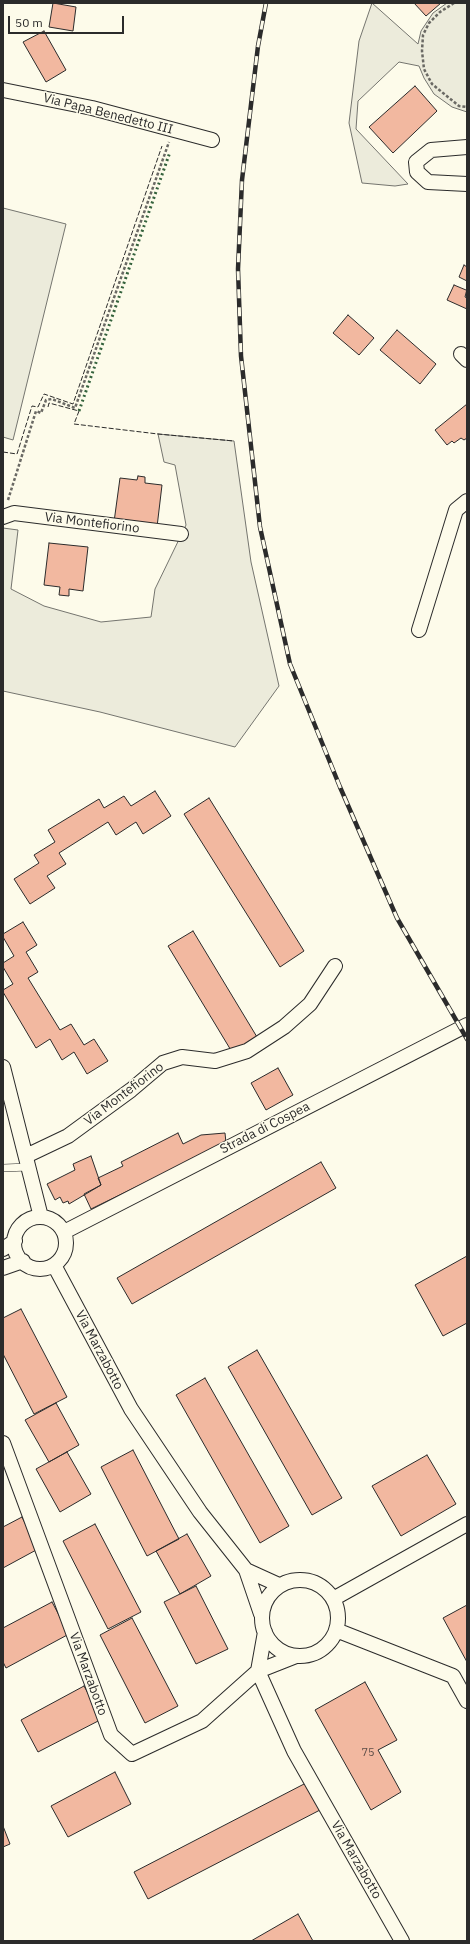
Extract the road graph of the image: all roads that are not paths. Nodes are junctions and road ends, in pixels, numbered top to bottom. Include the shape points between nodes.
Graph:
1 (3, 90) edge
2 (212, 140) dead end
3 (467, 146) edge
4 (467, 184) edge
5 (467, 501) edge
6 (3, 517) edge
7 (181, 534) dead end
8 (419, 630) dead end
9 (335, 966) dead end
10 (467, 1025) edge
11 (3, 1067) edge
12 (28, 1161) junction
13 (3, 1168) edge
14 (40, 1217) junction
15 (64, 1232) junction
16 (15, 1241) junction
17 (3, 1249) edge
18 (23, 1261) junction
19 (54, 1265) junction
20 (3, 1268) edge
21 (3, 1443) edge
22 (467, 1524) edge
23 (246, 1570) junction
24 (279, 1585) junction
25 (333, 1599) junction
26 (262, 1614) junction
27 (336, 1630) junction
28 (265, 1632) junction
29 (296, 1656) junction
30 (258, 1671) junction
31 (467, 1701) edge
32 (402, 1941) edge

1 - 2 street, Via Papa Benedetto III via 92,108
3 - 4 street via 431,150 416,162 417,172 428,182
5 - 8 street via 456,510
6 - 7 street, Via Montefiorino via 14,513
9 - 12 street, Via Montefiorino via 310,1004 284,1027 247,1051 215,1061 182,1057 163,1063 68,1136
10 - 15 street, Strada di Cospea
11 - 12 street
12 - 13 lane
12 - 14 street
14 - 15 street via 54,1221
14 - 16 street via 26,1221 20,1226
15 - 19 street via 64,1254
16 - 17 street
16 - 18 street via 17,1252
18 - 19 street via 34,1268
18 - 20 street
19 - 23 street, Via Marzabotto via 131,1409 200,1512
21 - 30 street, Via Marzabotto via 111,1735 132,1754 202,1721
22 - 25 street
23 - 24 street, Via Marzabotto
23 - 26 street, Via Marzabotto
24 - 25 street via 290,1580 303,1579 320,1586
24 - 26 street via 267,1598
25 - 27 street via 337,1608
26 - 28 street, Via Marzabotto
27 - 29 street, Via Marzabotto via 321,1650 309,1655
27 - 31 street via 453,1676
28 - 29 street, Via Marzabotto via 274,1646 284,1653
28 - 30 street, Via Marzabotto
29 - 30 street, Via Marzabotto
30 - 32 street, Via Marzabotto via 294,1751

